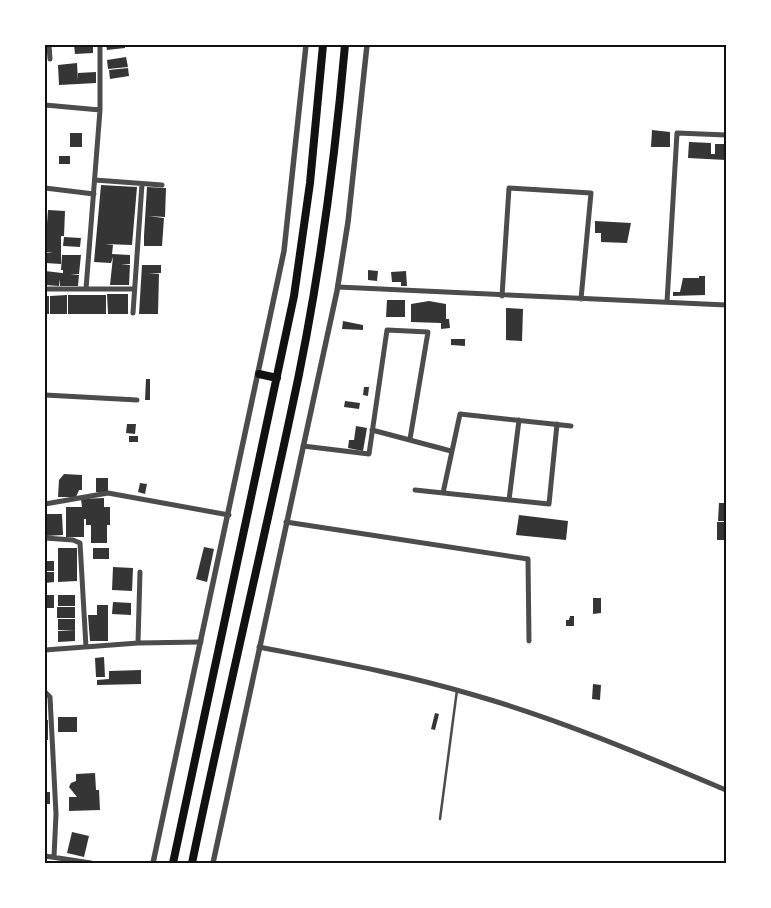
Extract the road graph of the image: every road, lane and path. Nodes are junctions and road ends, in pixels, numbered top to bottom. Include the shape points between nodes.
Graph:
1 (49, 45) edge
2 (100, 45) edge
3 (306, 45) edge
4 (323, 45) edge
5 (345, 45) edge
6 (367, 45) edge
7 (50, 59) dead end
8 (45, 105) edge
9 (100, 110) junction
10 (726, 135) edge
11 (95, 180) junction
12 (142, 184) junction
13 (162, 186) dead end
14 (45, 188) edge
15 (94, 194) junction
16 (338, 287) junction
17 (45, 289) edge
18 (134, 289) junction
19 (86, 290) junction
20 (502, 296) junction
21 (581, 299) junction
22 (667, 302) junction
23 (726, 305) edge
24 (133, 312) dead end
25 (259, 374) junction
26 (277, 378) junction
27 (45, 394) edge
28 (137, 400) dead end
29 (519, 420) junction
30 (557, 424) junction
31 (571, 426) dead end
32 (372, 430) junction
33 (410, 439) junction
34 (303, 446) junction
35 (451, 450) junction
36 (415, 490) dead end
37 (443, 493) junction
38 (509, 500) junction
39 (45, 504) edge
40 (229, 515) junction
41 (286, 522) junction
42 (45, 538) edge
43 (140, 572) dead end
44 (529, 641) dead end
45 (201, 642) junction
46 (138, 643) junction
47 (86, 647) junction
48 (259, 647) junction
49 (45, 650) edge
50 (457, 690) junction
51 (45, 692) edge
52 (48, 742) edge
53 (726, 790) edge
54 (440, 819) dead end
55 (45, 856) edge
56 (54, 857) junction
57 (91, 863) edge
58 (153, 863) edge
59 (173, 863) edge
60 (192, 863) edge
61 (213, 863) edge

1 - 7 street
2 - 9 street
3 - 25 street via 284,251
4 - 26 highway via 306,213 294,296
5 - 60 highway via 335,149 306,335
6 - 16 street
8 - 9 street
9 - 11 street
10 - 22 street via 677,133
11 - 12 street
11 - 15 street
12 - 13 street
12 - 18 street
14 - 15 street
15 - 19 street
16 - 20 street
16 - 34 street
17 - 19 street
18 - 19 street
18 - 24 street
20 - 21 street
20 - 21 street via 509,188 591,193
21 - 22 street
22 - 23 street
25 - 26 highway
25 - 40 street
26 - 59 highway
27 - 28 street
29 - 30 street
29 - 35 street via 460,414
29 - 38 street
30 - 31 street
30 - 38 street via 549,504
32 - 33 street
32 - 33 street via 387,330 428,332
32 - 34 street via 369,454
33 - 35 street
34 - 41 street
35 - 37 street
36 - 37 street
37 - 38 street
39 - 40 street via 108,493
40 - 45 street
41 - 44 street via 528,559
41 - 48 street
42 - 47 street via 80,543
43 - 46 street
45 - 46 street
45 - 58 street
46 - 47 street
47 - 49 street
48 - 50 street
48 - 61 street
50 - 53 street via 560,723
50 - 54 lane
51 - 52 street via 50,697
52 - 56 street via 56,814
55 - 56 street
56 - 57 street

